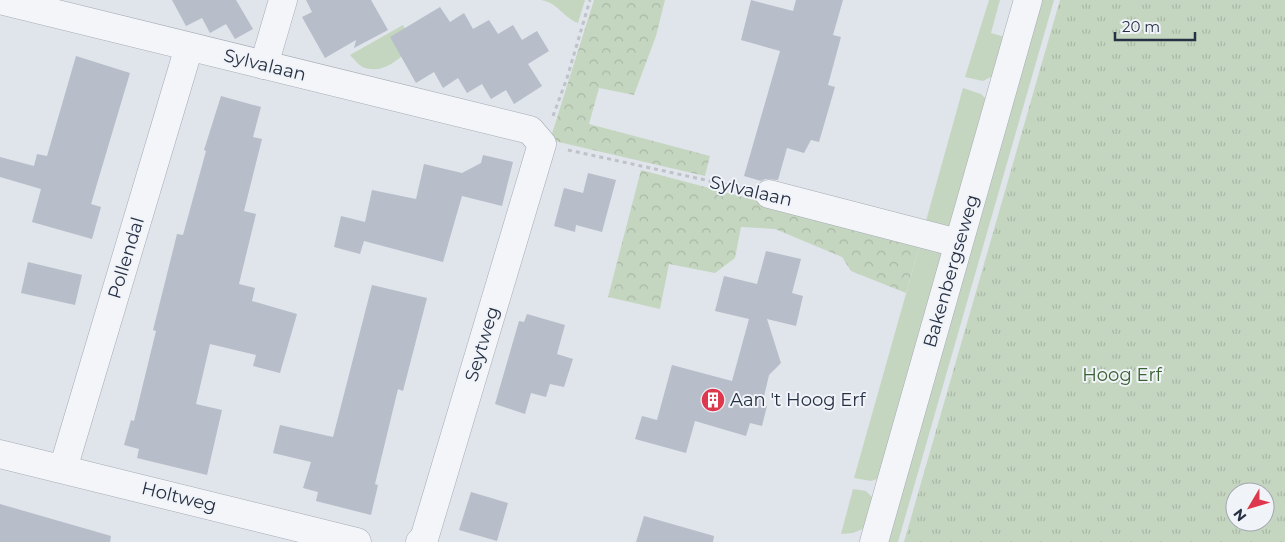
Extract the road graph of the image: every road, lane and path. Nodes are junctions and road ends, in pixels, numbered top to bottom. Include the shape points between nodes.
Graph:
1 (0, 0) edge
2 (284, 0) edge
3 (590, 0) edge
4 (1028, 0) edge
5 (189, 47) junction
6 (264, 65) junction
7 (536, 137) junction
8 (769, 194) joint
9 (958, 243) junction
10 (0, 454) edge
11 (63, 469) junction
12 (357, 542) edge
13 (420, 542) edge
14 (874, 542) edge

1 - 5 street, Sylvalaan
2 - 6 street
3 - 7 path via 567,78
4 - 9 street, Bakenbergseweg
5 - 6 street, Sylvalaan
5 - 11 street, Pollendal
6 - 7 street, Sylvalaan
7 - 8 path, Sylvalaan
7 - 13 street, Seytweg via 427,529
8 - 9 street, Sylvalaan
9 - 14 street, Bakenbergseweg
10 - 11 street, Holtweg
11 - 12 street, Holtweg

